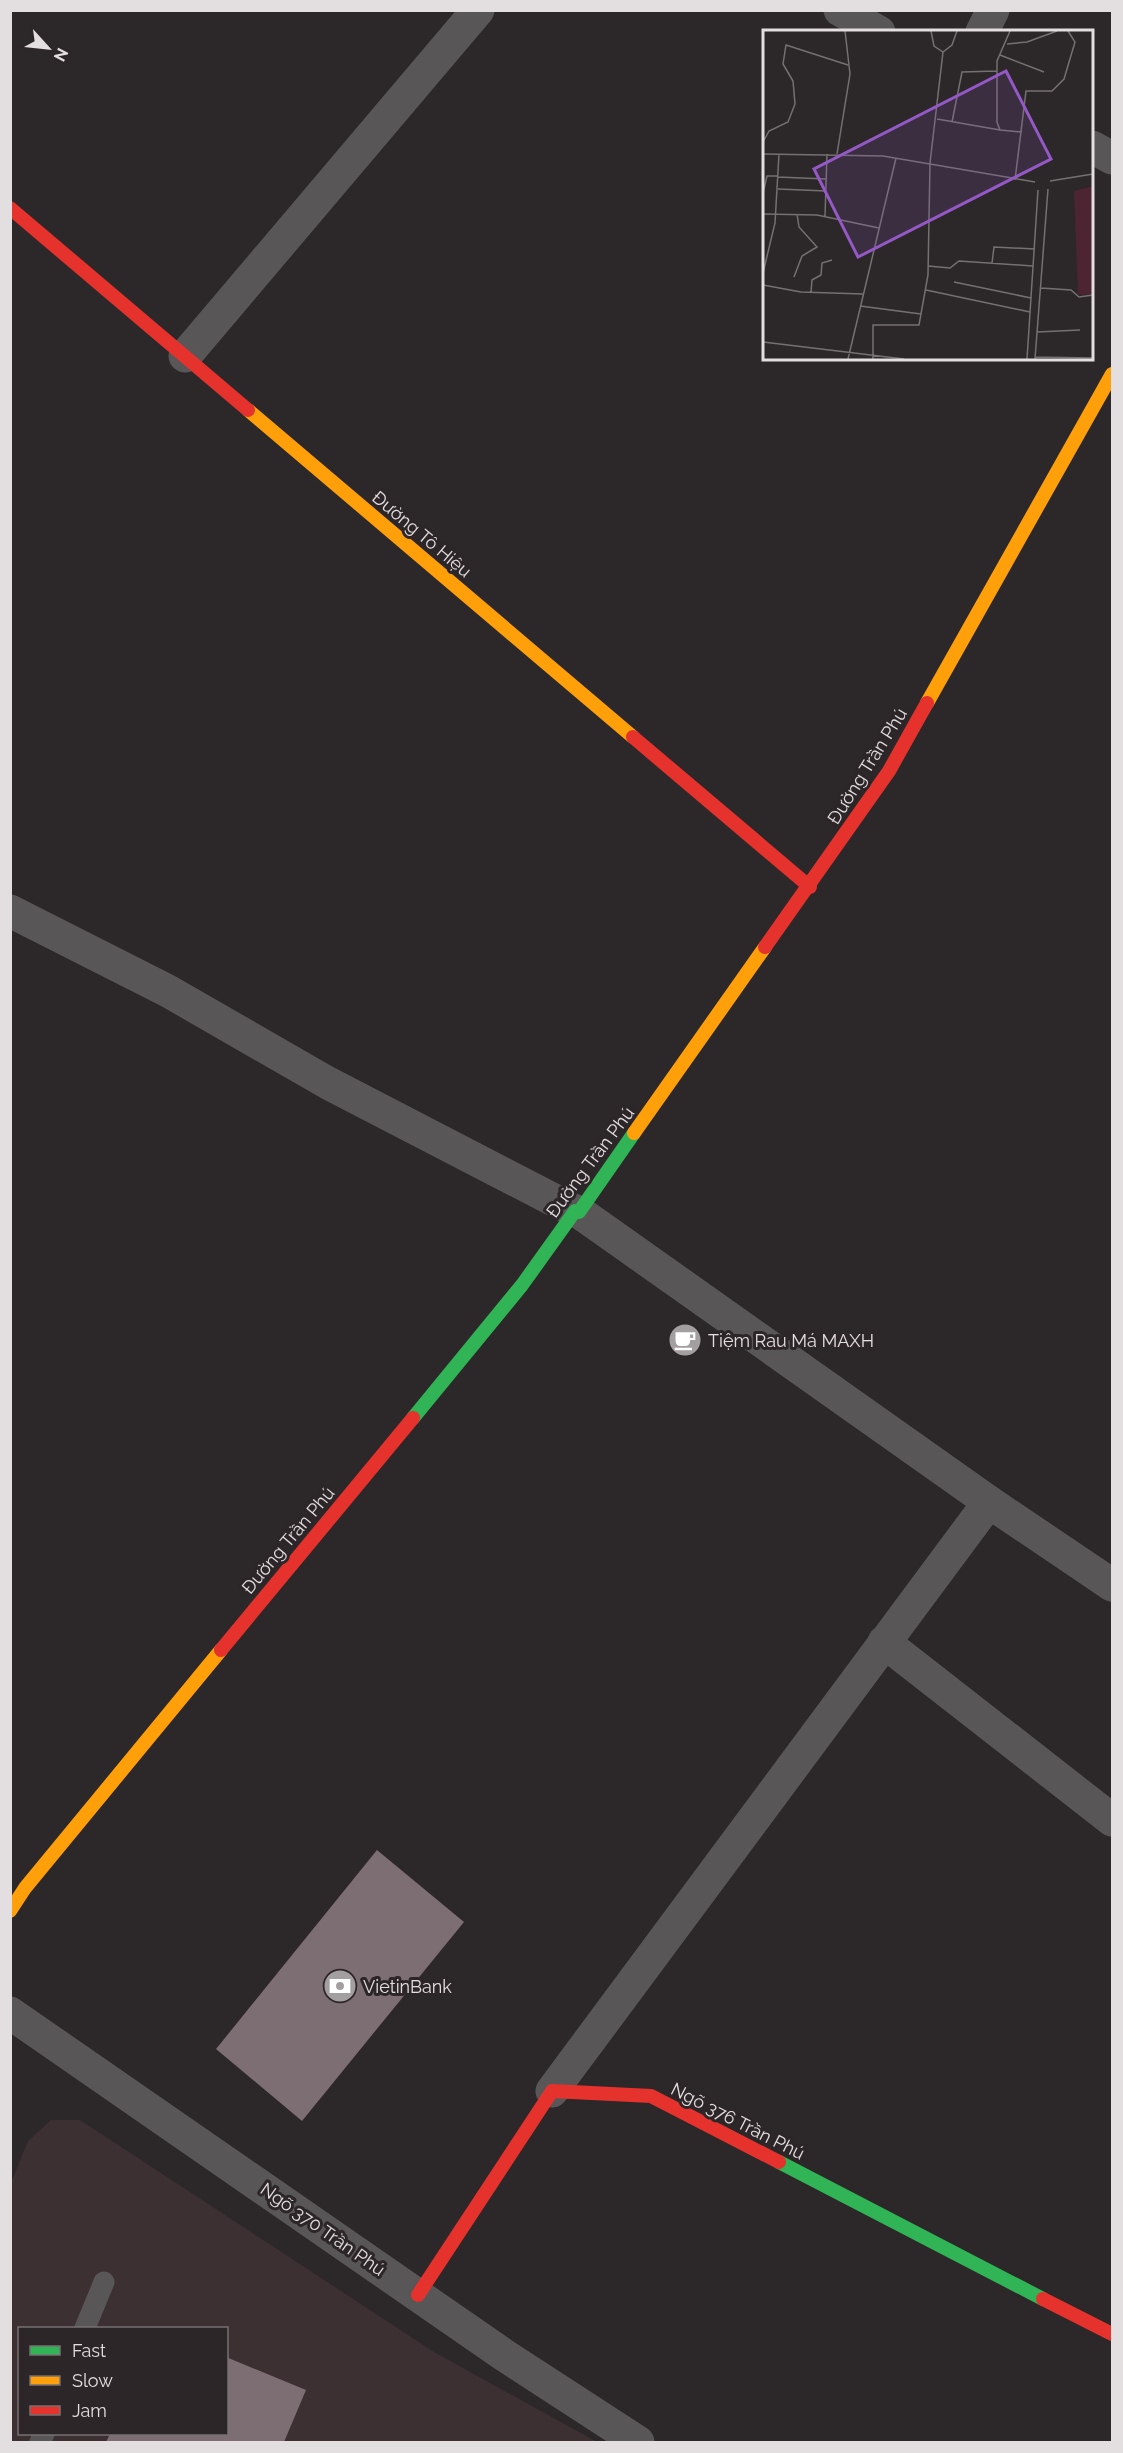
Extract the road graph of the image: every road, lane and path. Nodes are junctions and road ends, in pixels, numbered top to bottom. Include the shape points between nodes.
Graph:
1 (478, 10) edge
2 (840, 10) edge
3 (993, 10) edge
4 (875, 30) edge
5 (983, 30) edge
6 (1093, 148) edge
7 (1113, 158) edge
8 (10, 208) edge
9 (185, 356) junction
10 (1113, 374) edge
11 (810, 887) junction
12 (10, 911) edge
13 (577, 1211) junction
14 (989, 1502) junction
15 (1113, 1585) edge
16 (884, 1642) junction
17 (1113, 1820) edge
18 (10, 1911) edge
19 (10, 2013) edge
20 (552, 2091) junction
21 (104, 2282) dead end
22 (418, 2295) junction
23 (85, 2327) edge
24 (1113, 2334) edge
25 (638, 2442) edge

1 - 9 street
2 - 4 street
3 - 5 street
6 - 7 street
8 - 9 street, Đường Tô Hiệu
9 - 11 street, Đường Tô Hiệu
10 - 11 street, Đường Trần Phú via 890,771
11 - 13 street, Đường Trần Phú
12 - 13 street via 168,991 328,1083
13 - 14 street
13 - 18 street, Đường Trần Phú via 522,1285
14 - 15 street
14 - 16 street
16 - 17 street
16 - 20 street
19 - 22 street, Ngõ 370 Trần Phú
20 - 22 street
20 - 24 street, Ngõ 376 Trần Phú via 651,2096
21 - 23 lane
22 - 25 street, Ngõ 370 Trần Phú

